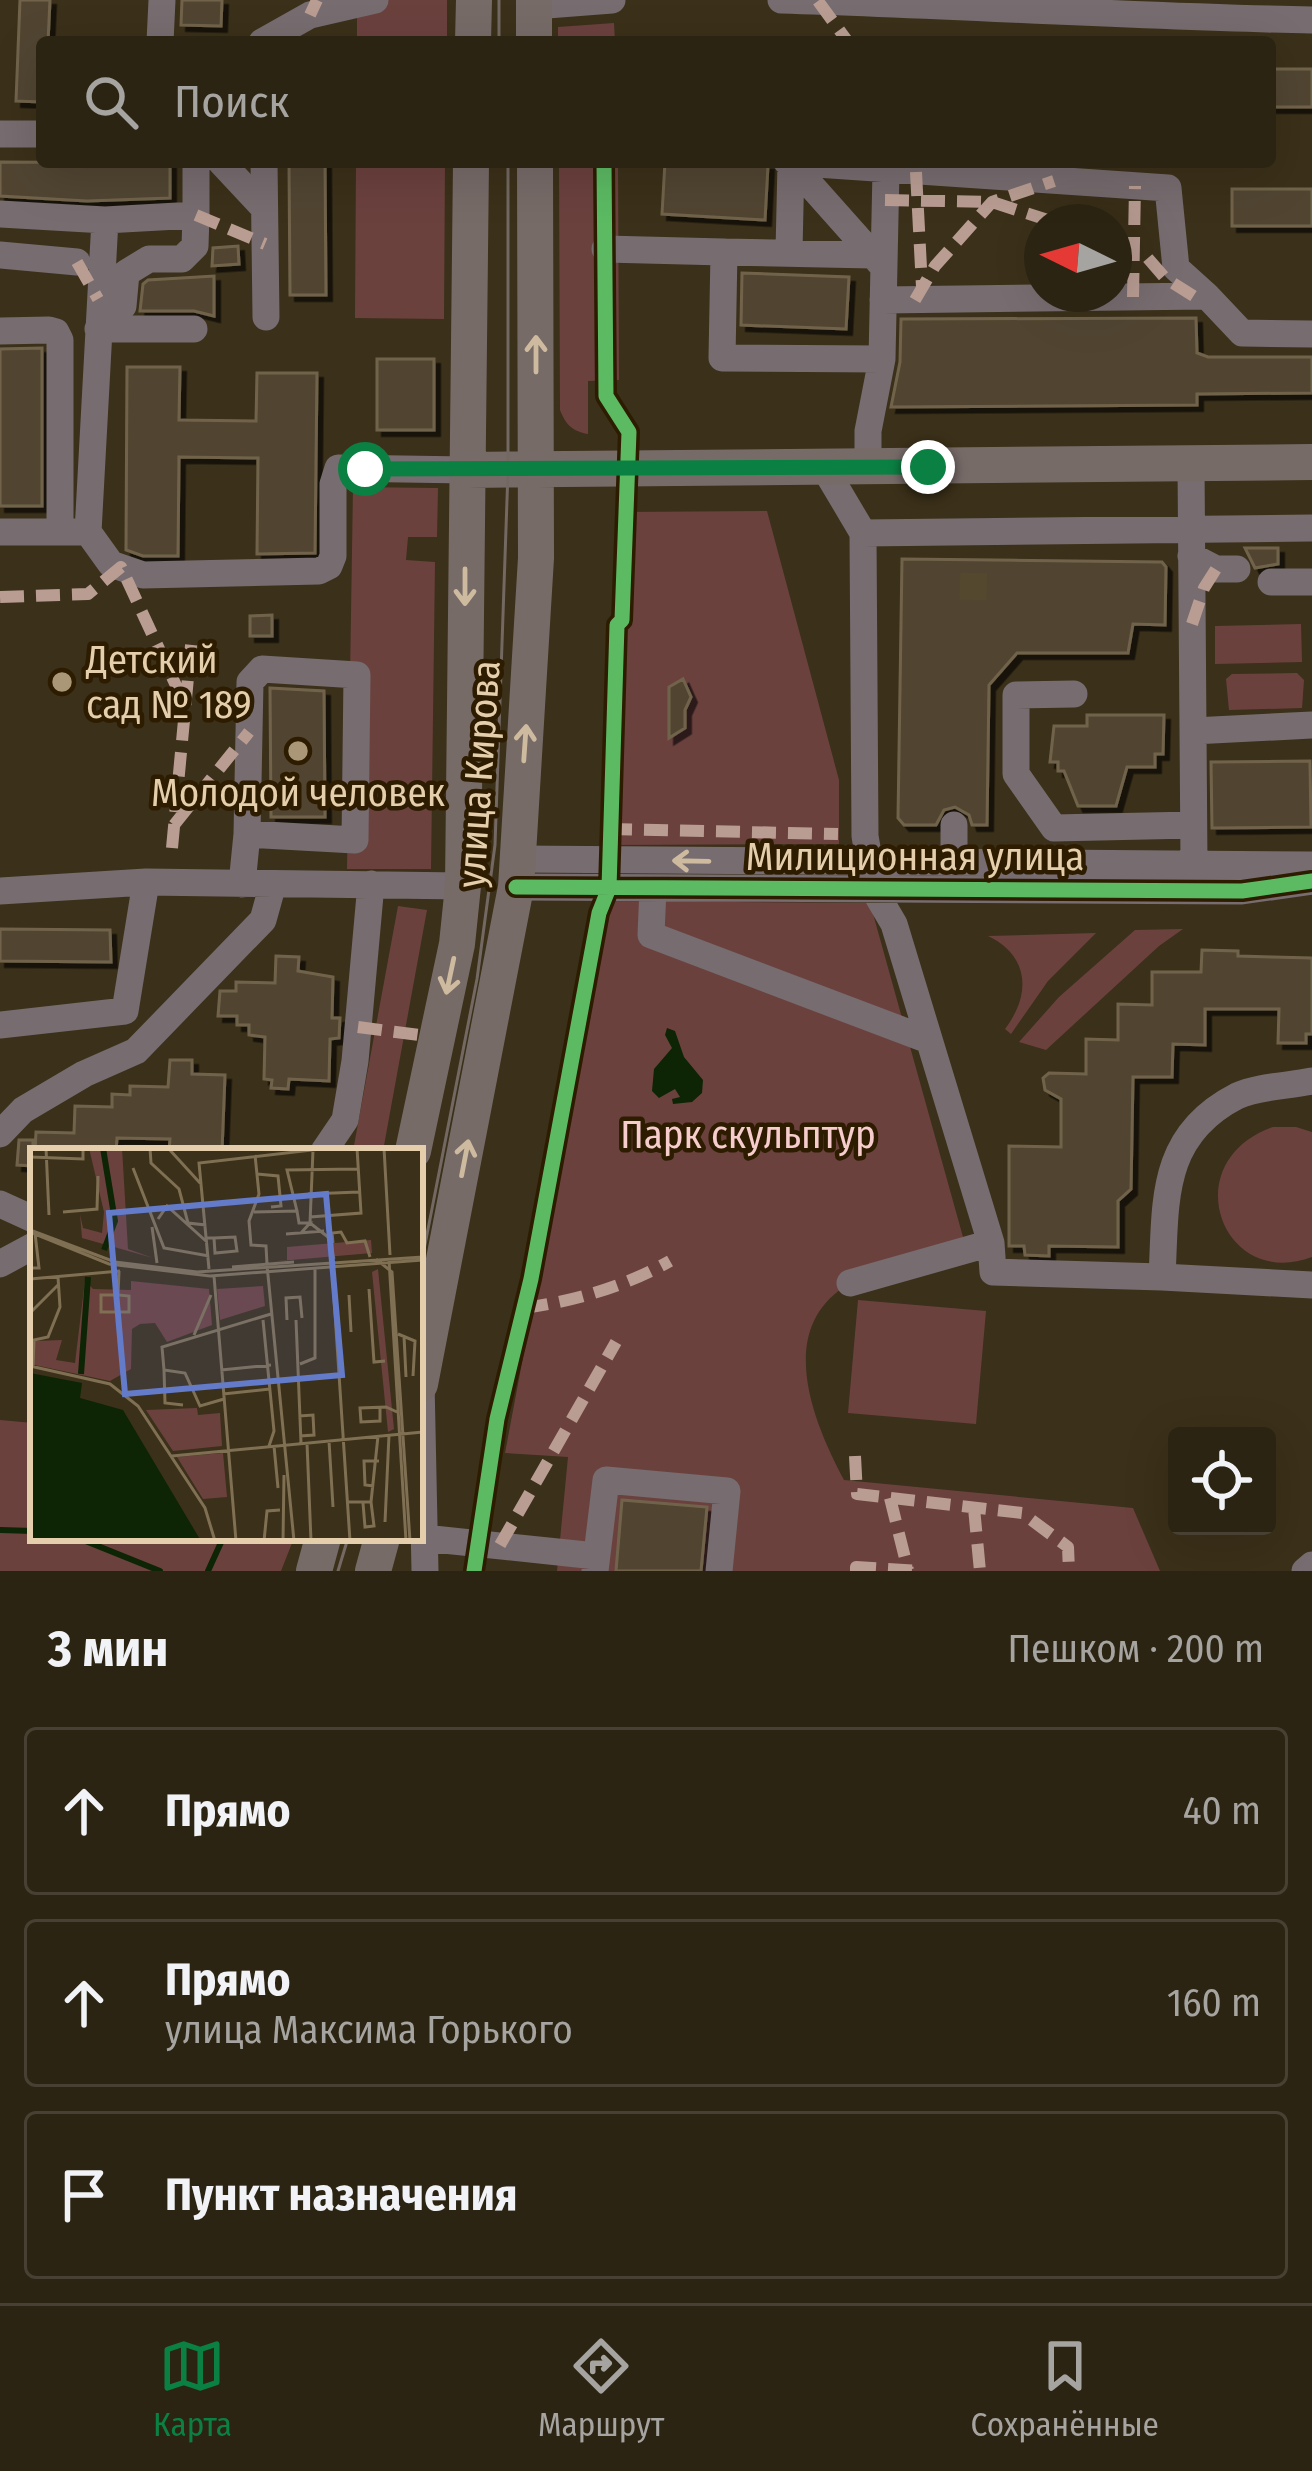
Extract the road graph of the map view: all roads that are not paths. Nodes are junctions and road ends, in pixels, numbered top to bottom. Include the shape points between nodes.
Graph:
1 (161, 0) edge
2 (376, 0) edge
3 (474, 0) edge
4 (782, 0) edge
5 (598, 1) edge
6 (1004, 4) edge
7 (534, 16) edge
8 (1312, 20) edge
9 (160, 36) edge
10 (273, 36) edge
11 (473, 36) edge
12 (0, 134) edge
13 (36, 134) edge
14 (196, 168) edge
15 (226, 168) edge
16 (264, 168) edge
17 (471, 168) edge
18 (535, 168) edge
19 (789, 168) edge
20 (794, 168) edge
21 (862, 168) edge
22 (886, 170) junction
23 (264, 208) junction
24 (0, 214) edge
25 (196, 215) junction
26 (104, 220) junction
27 (605, 249) dead end
28 (789, 251) junction
29 (724, 252) junction
30 (0, 256) edge
31 (878, 261) junction
32 (101, 266) junction
33 (1207, 296) junction
34 (883, 300) junction
35 (266, 317) dead end
36 (98, 328) junction
37 (194, 328) dead end
38 (0, 331) edge
39 (1312, 334) edge
40 (882, 358) junction
41 (1312, 462) edge
42 (1191, 464) junction
43 (825, 469) junction
44 (868, 469) junction
45 (467, 470) junction
46 (537, 471) junction
47 (1312, 528) edge
48 (974, 530) junction
49 (0, 532) edge
50 (74, 532) junction
51 (863, 533) junction
52 (1191, 543) junction
53 (974, 560) tunnel mouth
54 (1237, 569) dead end
55 (1271, 582) dead end
56 (1312, 582) edge
57 (1074, 694) dead end
58 (1312, 725) edge
59 (1193, 731) junction
60 (954, 825) dead end
61 (1193, 825) junction
62 (247, 834) junction
63 (954, 862) junction
64 (1194, 864) junction
65 (1312, 865) edge
66 (517, 873) junction
67 (871, 877) junction
68 (1312, 880) edge
69 (146, 882) junction
70 (242, 884) junction
71 (272, 884) junction
72 (371, 884) junction
73 (463, 886) junction
74 (653, 888) junction
75 (0, 891) edge
76 (0, 1025) edge
77 (928, 1040) junction
78 (1312, 1082) edge
79 (0, 1134) edge
80 (326, 1148) edge
81 (414, 1148) edge
82 (0, 1204) edge
83 (30, 1218) edge
84 (991, 1243) junction
85 (30, 1248) edge
86 (0, 1264) edge
87 (432, 1270) edge
88 (1162, 1277) junction
89 (850, 1283) dead end
90 (1312, 1285) edge
91 (423, 1355) edge
92 (423, 1499) edge
93 (424, 1538) junction
94 (322, 1541) edge
95 (381, 1541) edge
96 (595, 1564) edge
97 (314, 1571) edge
98 (373, 1571) edge
99 (425, 1571) edge
100 (719, 1571) edge

1 - 9 street
2 - 10 street via 310,15
3 - 11 main road
4 - 6 street
5 - 7 street
6 - 8 street via 1120,17
12 - 13 street
14 - 25 street
15 - 23 street
16 - 23 street
17 - 45 main road, улица Кирова
46 -> 18 main road, улица Кирова
19 - 28 street
20 - 31 street
21 - 22 street
22 - 31 street
22 - 33 street via 1168,188 1176,268
23 - 35 street
24 - 26 street
25 - 26 street
25 - 32 street via 195,246 182,259
26 - 32 street
27 - 29 street
28 - 29 street
28 - 31 street
29 - 40 street via 722,358
30 - 32 street
31 - 34 street
32 - 36 street
33 - 34 street
33 - 39 street via 1242,333
34 - 40 street
36 - 37 street
36 - 50 street
38 - 50 street via 49,330 60,340
40 - 44 street
41 - 42 main road
42 - 44 main road
42 - 52 street
43 - 44 main road
43 - 46 main road
43 - 51 street
45 - 46 main road
45 - 50 street via 338,469 333,556 319,571 143,575 111,564
45 -> 73 main road, улица Кирова
66 -> 46 main road, улица Кирова
47 - 52 street
48 - 51 street
48 - 52 street
48 - 53 street
49 - 50 street
51 - 67 street
52 - 54 street via 1216,569
52 - 59 street
55 - 56 street
57 - 61 street via 1016,695 1016,775 1054,828
58 - 59 street
59 - 61 street
60 - 63 street
61 - 64 street
62 - 62 street via 250,682 262,670 357,675 355,840
62 - 70 street
63 - 64 street, Милиционная улица
63 - 67 street, Милиционная улица via 889,859
64 - 65 street, Милиционная улица
67 -> 66 street, Милиционная улица
66 - 74 street, Милиционная улица
87 -> 66 main road, улица Кирова
67 - 68 street, Милиционная улица via 1242,891
67 - 74 street, Милиционная улица
67 - 77 street via 895,924
69 - 70 street
69 - 75 street
69 - 76 street via 125,1010
70 - 71 street
71 - 72 street
71 - 79 street via 263,920 136,1051 23,1111
72 - 73 street
72 - 80 street via 356,1061 345,1120
73 -> 81 main road, улица Кирова
74 - 77 street via 651,935
77 - 84 street
78 - 88 street via 1240,1095 1195,1127 1167,1175
82 - 83 street
84 - 88 street via 993,1272
84 - 89 street
85 - 86 street
87 - 91 main road, улица Кирова
88 - 90 street
92 - 93 street
93 - 96 street
93 - 99 street
94 - 97 main road
95 - 98 main road
96 - 100 street via 606,1480 727,1491

